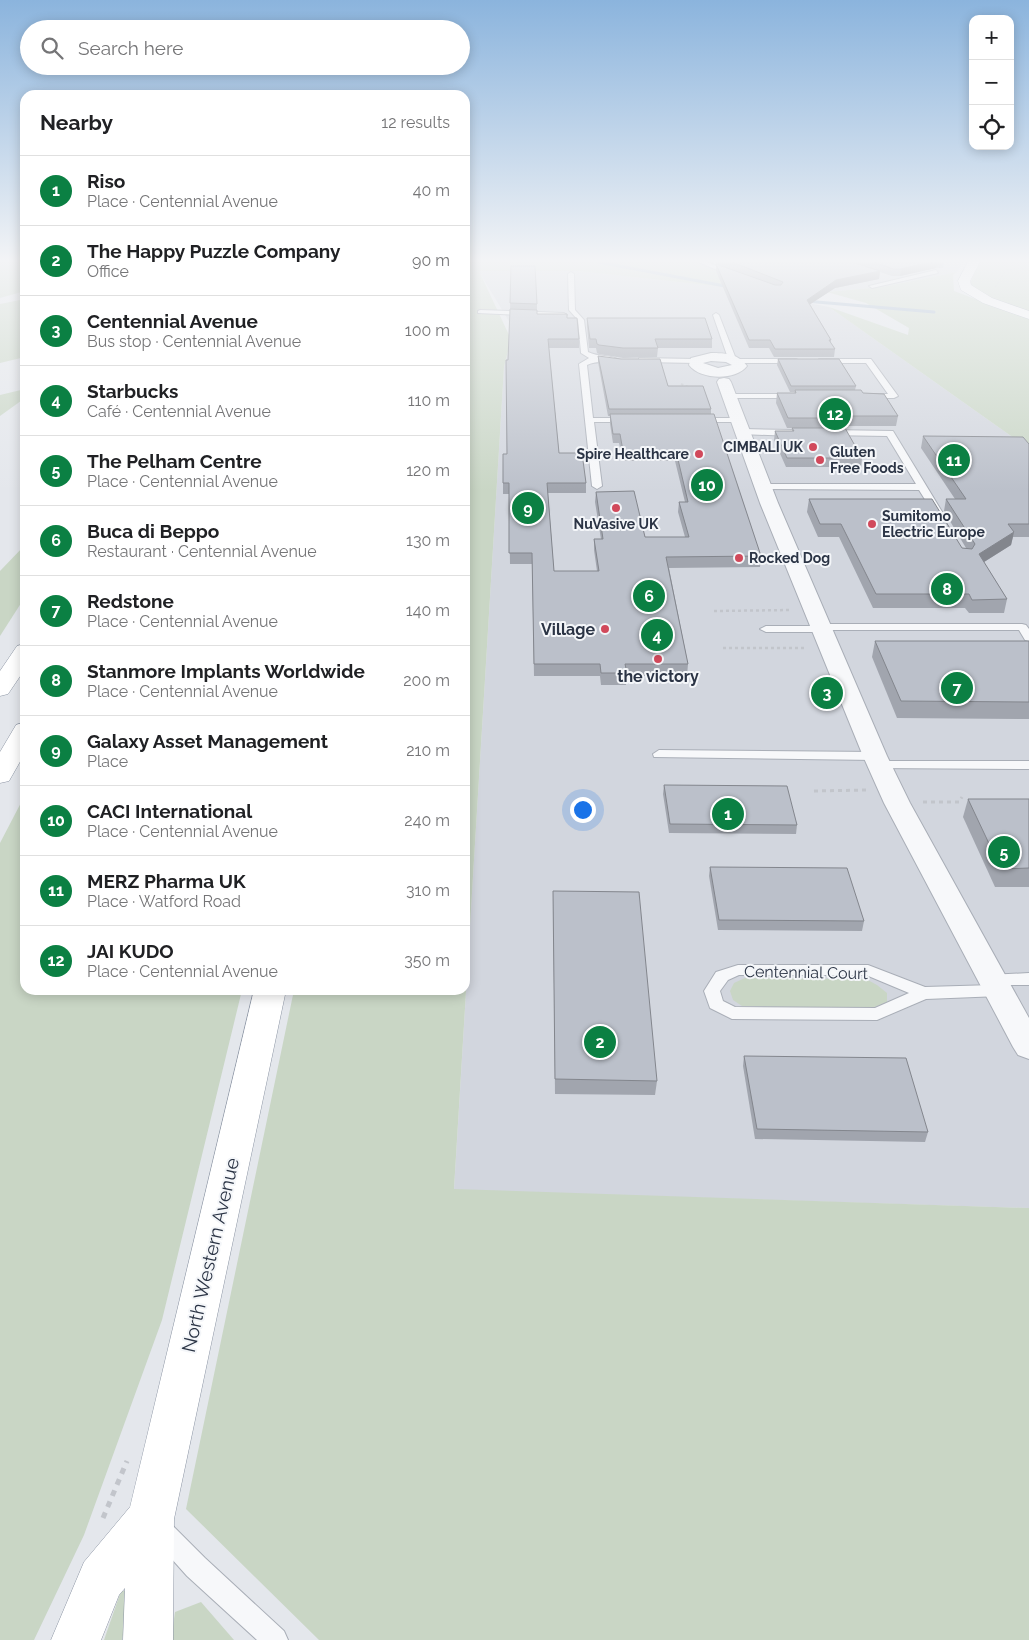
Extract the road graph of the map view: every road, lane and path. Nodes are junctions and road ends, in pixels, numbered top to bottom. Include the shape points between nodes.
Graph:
1 (584, 339) edge
2 (722, 339) edge
3 (610, 351) edge
4 (620, 351) edge
5 (658, 352) edge
6 (595, 358) junction
7 (625, 360) edge
8 (634, 360) edge
9 (662, 360) junction
10 (808, 361) edge
11 (818, 361) edge
12 (699, 365) junction
13 (731, 374) junction
14 (810, 396) edge
15 (856, 396) edge
16 (588, 420) junction
17 (636, 420) edge
18 (692, 420) edge
19 (741, 426) junction
20 (802, 433) edge
21 (821, 433) edge
22 (596, 486) dead end
23 (922, 487) junction
24 (764, 488) junction
25 (946, 526) edge
26 (714, 611) dead end
27 (821, 628) junction
28 (766, 629) dead end
29 (1029, 638) edge
30 (724, 648) dead end
31 (20, 659) edge
32 (0, 689) edge
33 (20, 739) edge
34 (659, 754) dead end
35 (877, 760) junction
36 (1029, 765) edge
37 (0, 775) edge
38 (814, 791) dead end
39 (894, 796) junction
40 (962, 797) dead end
41 (1029, 979) edge
42 (997, 985) junction
43 (924, 993) junction
44 (269, 995) edge
45 (1029, 1047) edge
46 (151, 1519) junction
47 (76, 1640) edge
48 (148, 1640) edge
49 (275, 1640) edge

1 - 6 lane via 585,353
2 - 13 lane
3 - 4 lane
5 - 9 lane
6 - 7 lane
6 - 16 lane via 583,364
8 - 9 lane
9 - 12 lane
10 - 13 lane
11 - 15 lane via 868,361 894,396
12 - 13 street
12 - 13 street via 711,357
13 - 14 lane
13 - 19 street
16 - 17 lane
16 - 22 lane
18 - 19 lane
19 - 20 lane
19 - 24 street
21 - 23 lane via 890,433
23 - 24 lane
23 - 25 lane
24 - 27 street
26 - 27 path
27 - 28 lane
27 - 29 lane via 1022,627
27 - 30 path
27 - 35 street
31 - 32 main road
33 - 37 main road
34 - 35 lane
35 - 36 lane
35 - 39 street
38 - 39 path
39 - 40 path via 959,802
39 - 42 street
41 - 42 lane, Centennial Court
42 - 43 lane, Centennial Court
42 - 45 street
43 - 43 lane, Centennial Court via 877,1014 732,1013 716,1004 712,990 722,976 738,970 868,970
44 - 46 main road, North Western Avenue
46 - 47 main road, North Western Avenue via 101,1579
46 - 48 main road, North Western Avenue
46 - 49 lane via 196,1568

